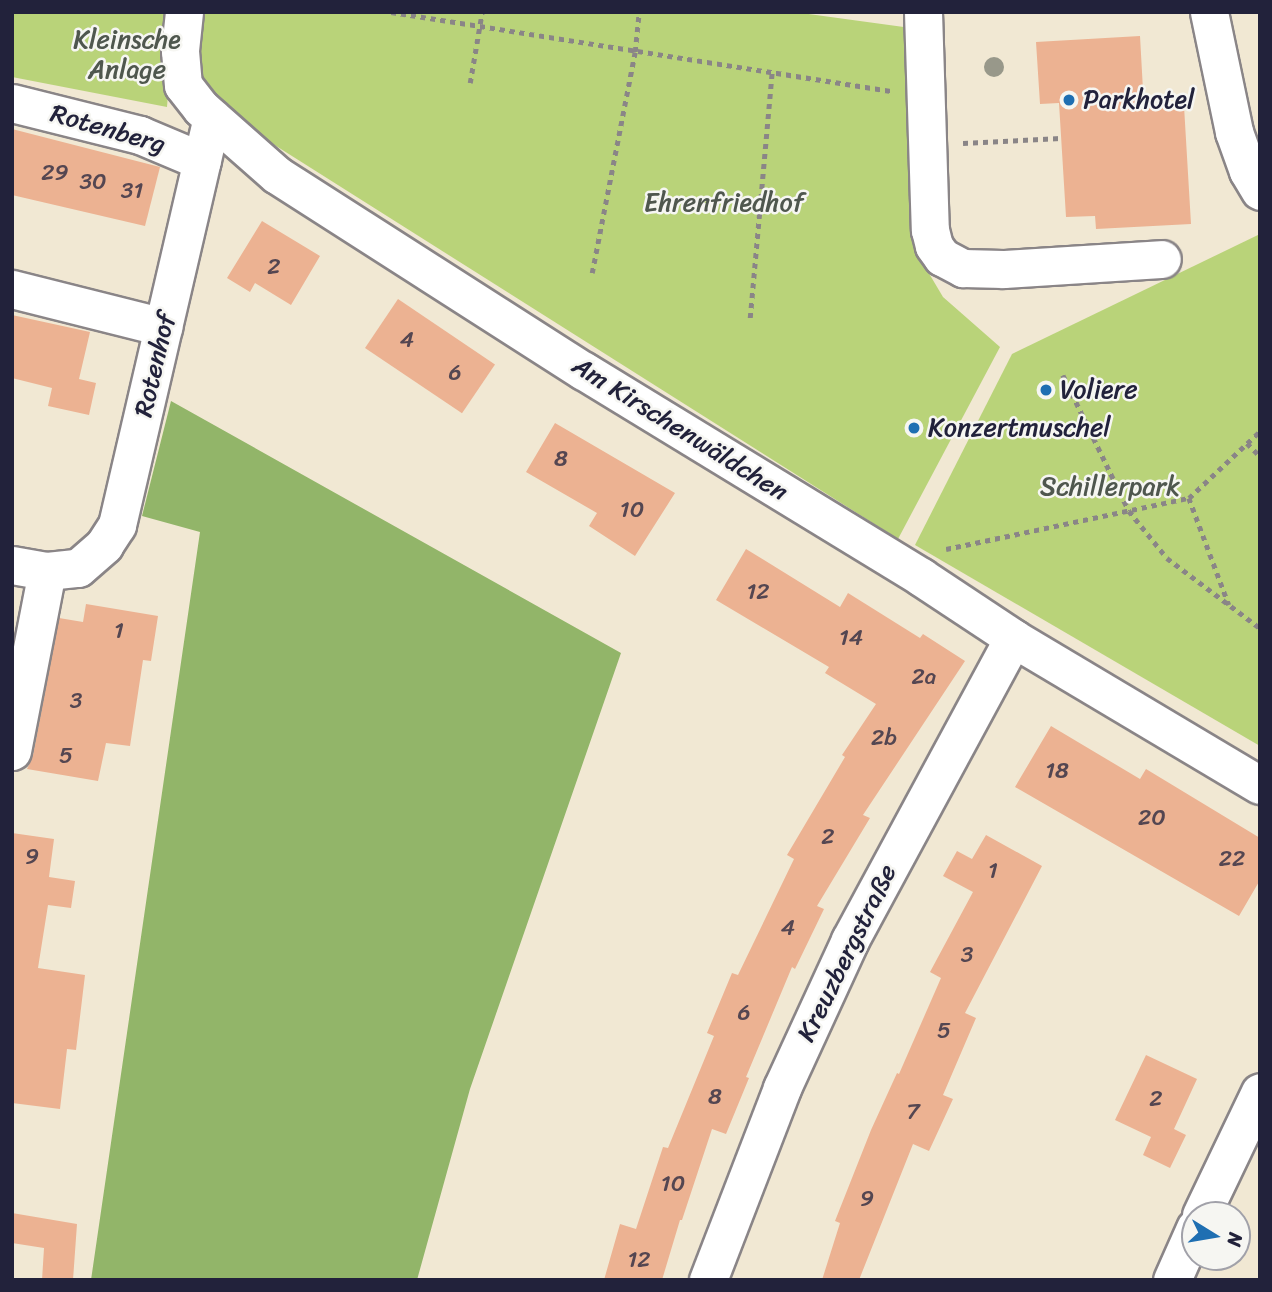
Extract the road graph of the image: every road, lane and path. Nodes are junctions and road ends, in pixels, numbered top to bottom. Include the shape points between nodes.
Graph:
1 (184, 12) edge
2 (391, 12) edge
3 (482, 12) edge
4 (639, 12) edge
5 (923, 12) edge
6 (1209, 12) edge
7 (480, 28) junction
8 (635, 52) junction
9 (772, 73) junction
10 (470, 83) dead end
11 (926, 97) junction
12 (12, 103) edge
13 (212, 118) junction
14 (1061, 138) dead end
15 (927, 145) junction
16 (202, 161) junction
17 (1260, 191) edge
18 (1162, 259) dead end
19 (593, 272) dead end
20 (12, 289) edge
21 (750, 318) dead end
22 (163, 327) junction
23 (1063, 375) dead end
24 (1260, 431) edge
25 (1247, 443) junction
26 (1260, 456) edge
27 (1189, 498) junction
28 (1129, 511) junction
29 (12, 565) edge
30 (47, 571) junction
31 (921, 577) junction
32 (1230, 605) junction
33 (1260, 628) edge
34 (1013, 638) junction
35 (13, 742) edge
36 (1260, 785) edge
37 (1260, 1092) edge
38 (1208, 1201) edge
39 (1181, 1260) edge
40 (708, 1280) edge
41 (1172, 1280) edge

1 - 13 street, Am Kirschenwäldchen via 183,85
2 - 7 path
3 - 7 path
4 - 8 path
5 - 11 street
6 - 17 street via 1234,132
7 - 8 path
7 - 10 path
8 - 9 path
8 - 19 path
9 - 11 path
9 - 21 path
11 - 15 street
12 - 16 street, Rotenberg via 140,135
13 - 16 street, Rotenhof
13 - 31 street, Am Kirschenwäldchen via 296,188
14 - 15 path
15 - 18 street via 930,230 934,246 952,263 963,268 1003,269
16 - 22 street, Rotenhof
20 - 22 street
22 - 30 street, Rotenhof via 117,525 104,545 78,568
23 - 28 path
24 - 25 path
25 - 26 path
25 - 27 path
27 - 28 path
27 - 32 path
28 - 31 path via 944,550
28 - 32 path via 1167,558
29 - 30 street, Rotenhof
30 - 35 street
31 - 34 street, Am Kirschenwäldchen
32 - 33 path
34 - 36 street, Am Kirschenwäldchen
34 - 40 street, Kreuzbergstraße via 850,940 782,1088
37 - 38 street
39 - 41 street

